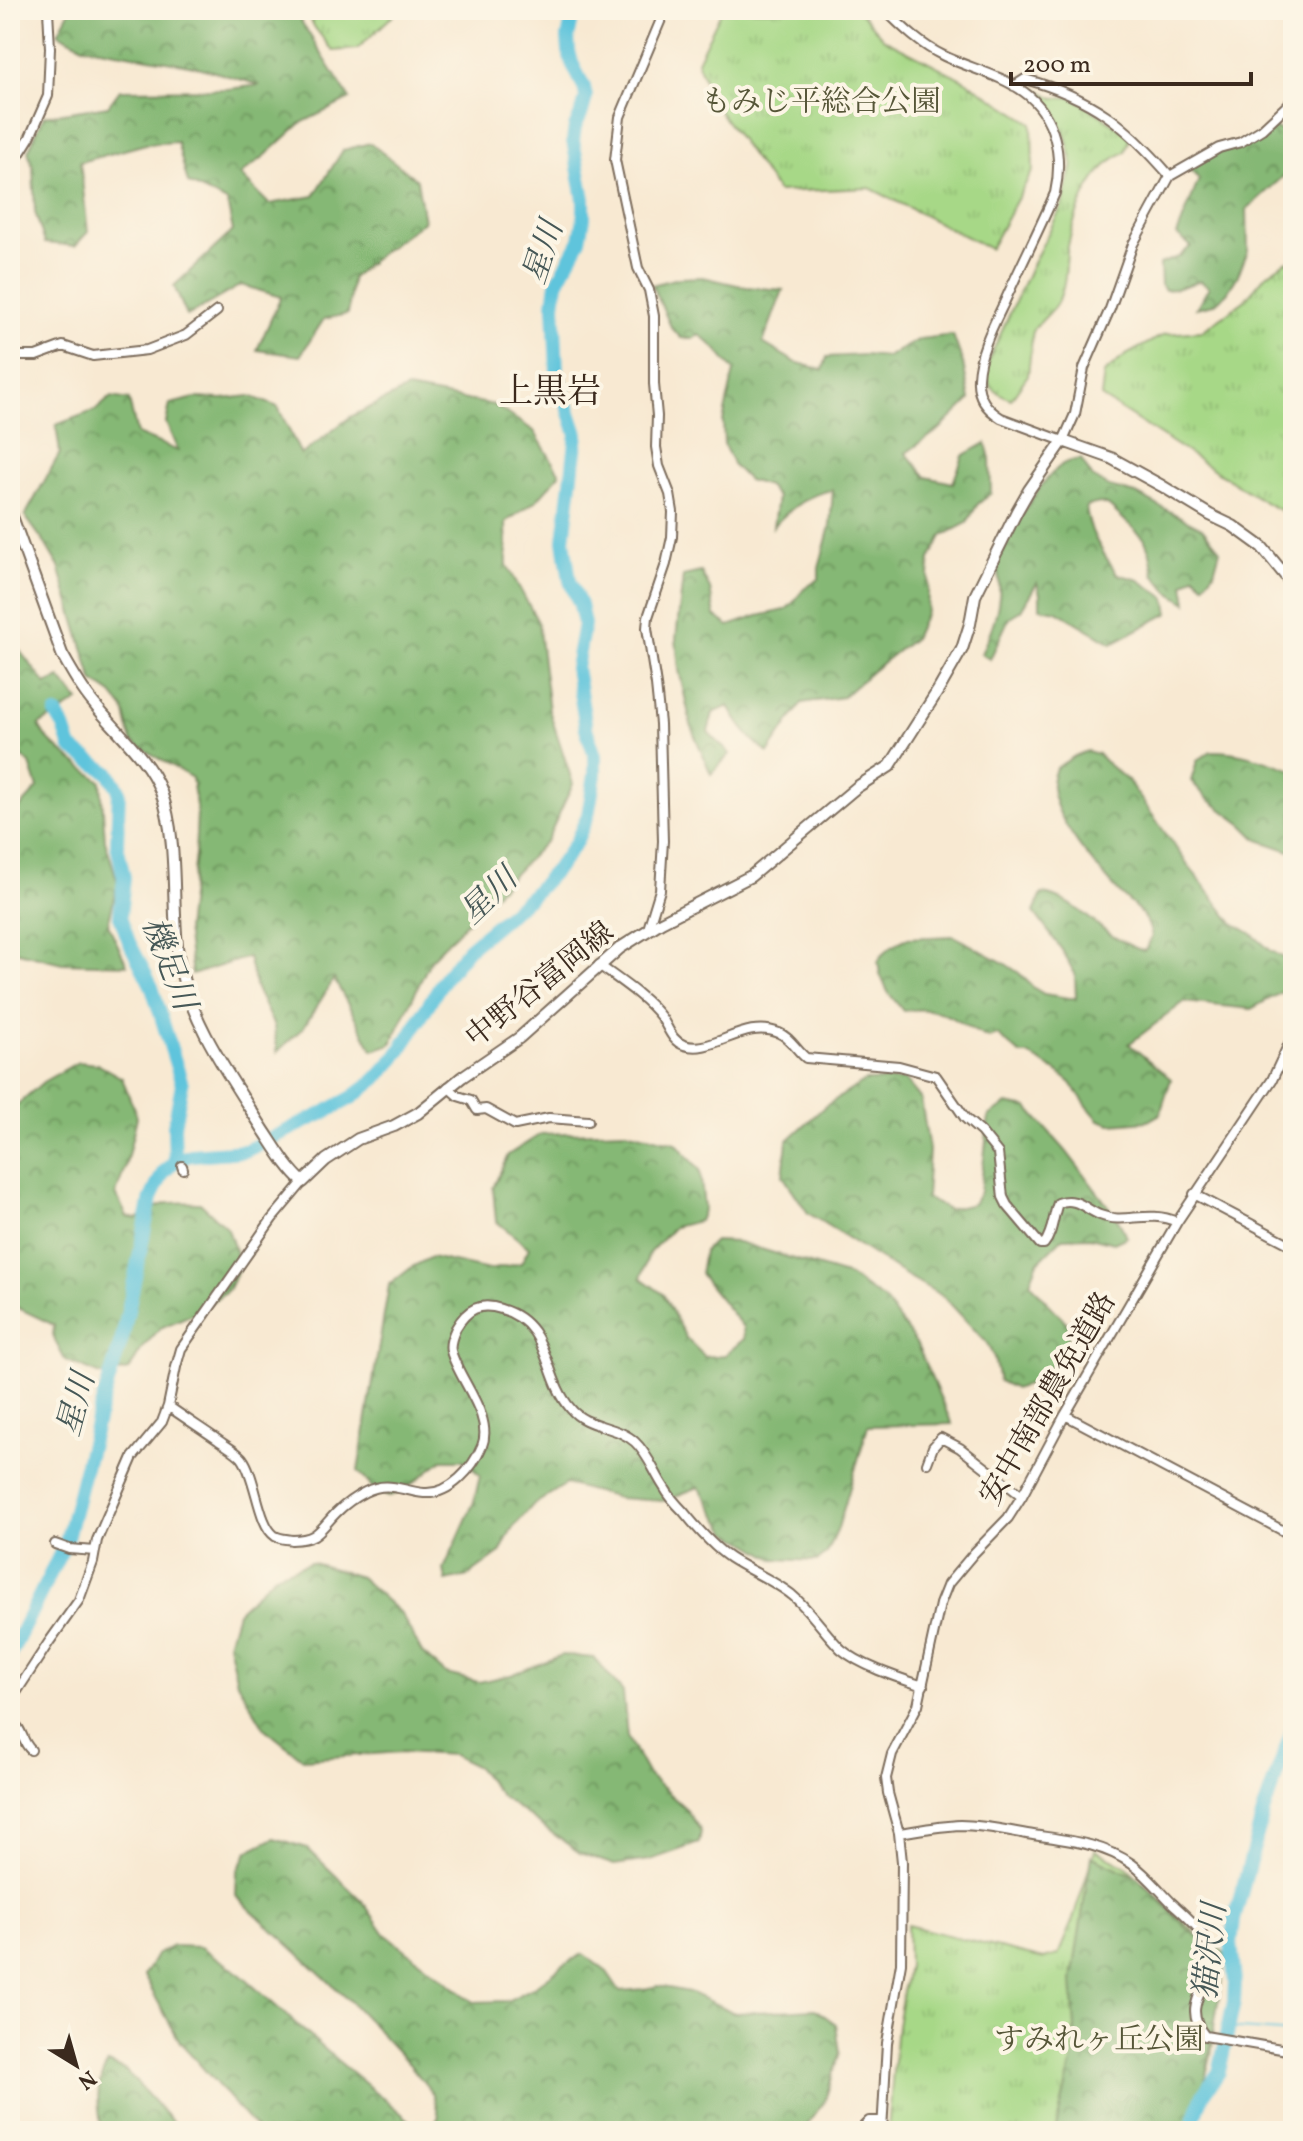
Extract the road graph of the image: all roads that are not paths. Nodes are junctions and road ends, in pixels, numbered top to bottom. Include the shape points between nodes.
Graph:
1 (48, 10) edge
2 (665, 10) edge
3 (885, 10) edge
4 (1014, 86) junction
5 (1293, 100) edge
6 (10, 169) edge
7 (1170, 176) junction
8 (217, 311) dead end
9 (10, 356) edge
10 (1063, 441) junction
11 (10, 511) edge
12 (1293, 585) edge
13 (648, 929) junction
14 (599, 965) junction
15 (1293, 1035) edge
16 (448, 1087) junction
17 (588, 1121) dead end
18 (303, 1182) junction
19 (1194, 1194) junction
20 (1177, 1222) junction
21 (1293, 1246) edge
22 (168, 1406) junction
23 (1065, 1415) junction
24 (927, 1463) dead end
25 (1022, 1496) junction
26 (1293, 1536) edge
27 (55, 1544) dead end
28 (95, 1551) junction
29 (923, 1686) junction
30 (10, 1697) edge
31 (10, 1719) edge
32 (31, 1750) dead end
33 (899, 1833) junction
34 (1293, 2051) edge
35 (882, 2121) junction
36 (859, 2131) edge
37 (882, 2131) edge

1 - 6 street via 48,96
2 - 13 street via 620,117 615,160 654,316 656,447 673,512 666,564 647,628 660,724 663,841 660,890
3 - 4 street via 932,49
4 - 7 street via 1025,79 1089,102 1133,135
4 - 10 street via 1030,97 1053,131 1058,180 986,345 978,379 987,408
5 - 7 street via 1241,142 1219,148
7 - 10 street via 1133,244 1084,368 1075,414
8 - 9 street via 186,335 147,350 93,356 63,346 36,356
10 - 12 main road via 1111,458 1233,526 1262,547
10 - 13 main road, 中野谷富岡線 via 1017,511 975,596 962,649 896,759 761,869
11 - 18 main road via 62,654 160,791 169,824 185,989 217,1054
13 - 14 main road, 中野谷富岡線
14 - 16 main road, 中野谷富岡線 via 519,1038
14 - 20 street via 660,1015 685,1046 703,1047 749,1030 774,1031 806,1058 884,1064 936,1076 998,1153 1003,1197 1040,1244 1048,1240 1058,1203 1064,1201 1078,1202 1100,1215 1154,1215
15 - 19 street, 安中南部農免道路 via 1272,1080
16 - 17 street via 471,1100 477,1110 486,1109 515,1125 549,1118
16 - 18 main road, 中野谷富岡線 via 407,1120 358,1139
18 - 22 street via 181,1349
19 - 20 street, 安中南部農免道路
19 - 21 street
20 - 23 street, 安中南部農免道路
22 - 28 street via 162,1422 133,1457
22 - 29 street via 243,1459 274,1535 306,1540 369,1490 397,1486 433,1493 463,1474 484,1443 484,1428 450,1347 453,1334 465,1314 477,1308 506,1310 531,1326 571,1409 635,1442 683,1512 727,1556 794,1597 845,1652
23 - 25 street, 安中南部農免道路
23 - 26 street
24 - 25 street via 941,1438
25 - 29 street, 安中南部農免道路 via 948,1584
27 - 28 street
28 - 30 street via 79,1600
29 - 33 street, 安中南部農免道路 via 886,1778
31 - 32 street
33 - 34 street via 961,1825 1109,1851 1133,1865 1208,1944 1209,1974 1194,2014 1205,2036
33 - 35 street, 安中南部農免道路 via 901,1963 887,2043
35 - 36 street via 869,2121
35 - 37 street, 安中南部農免道路

